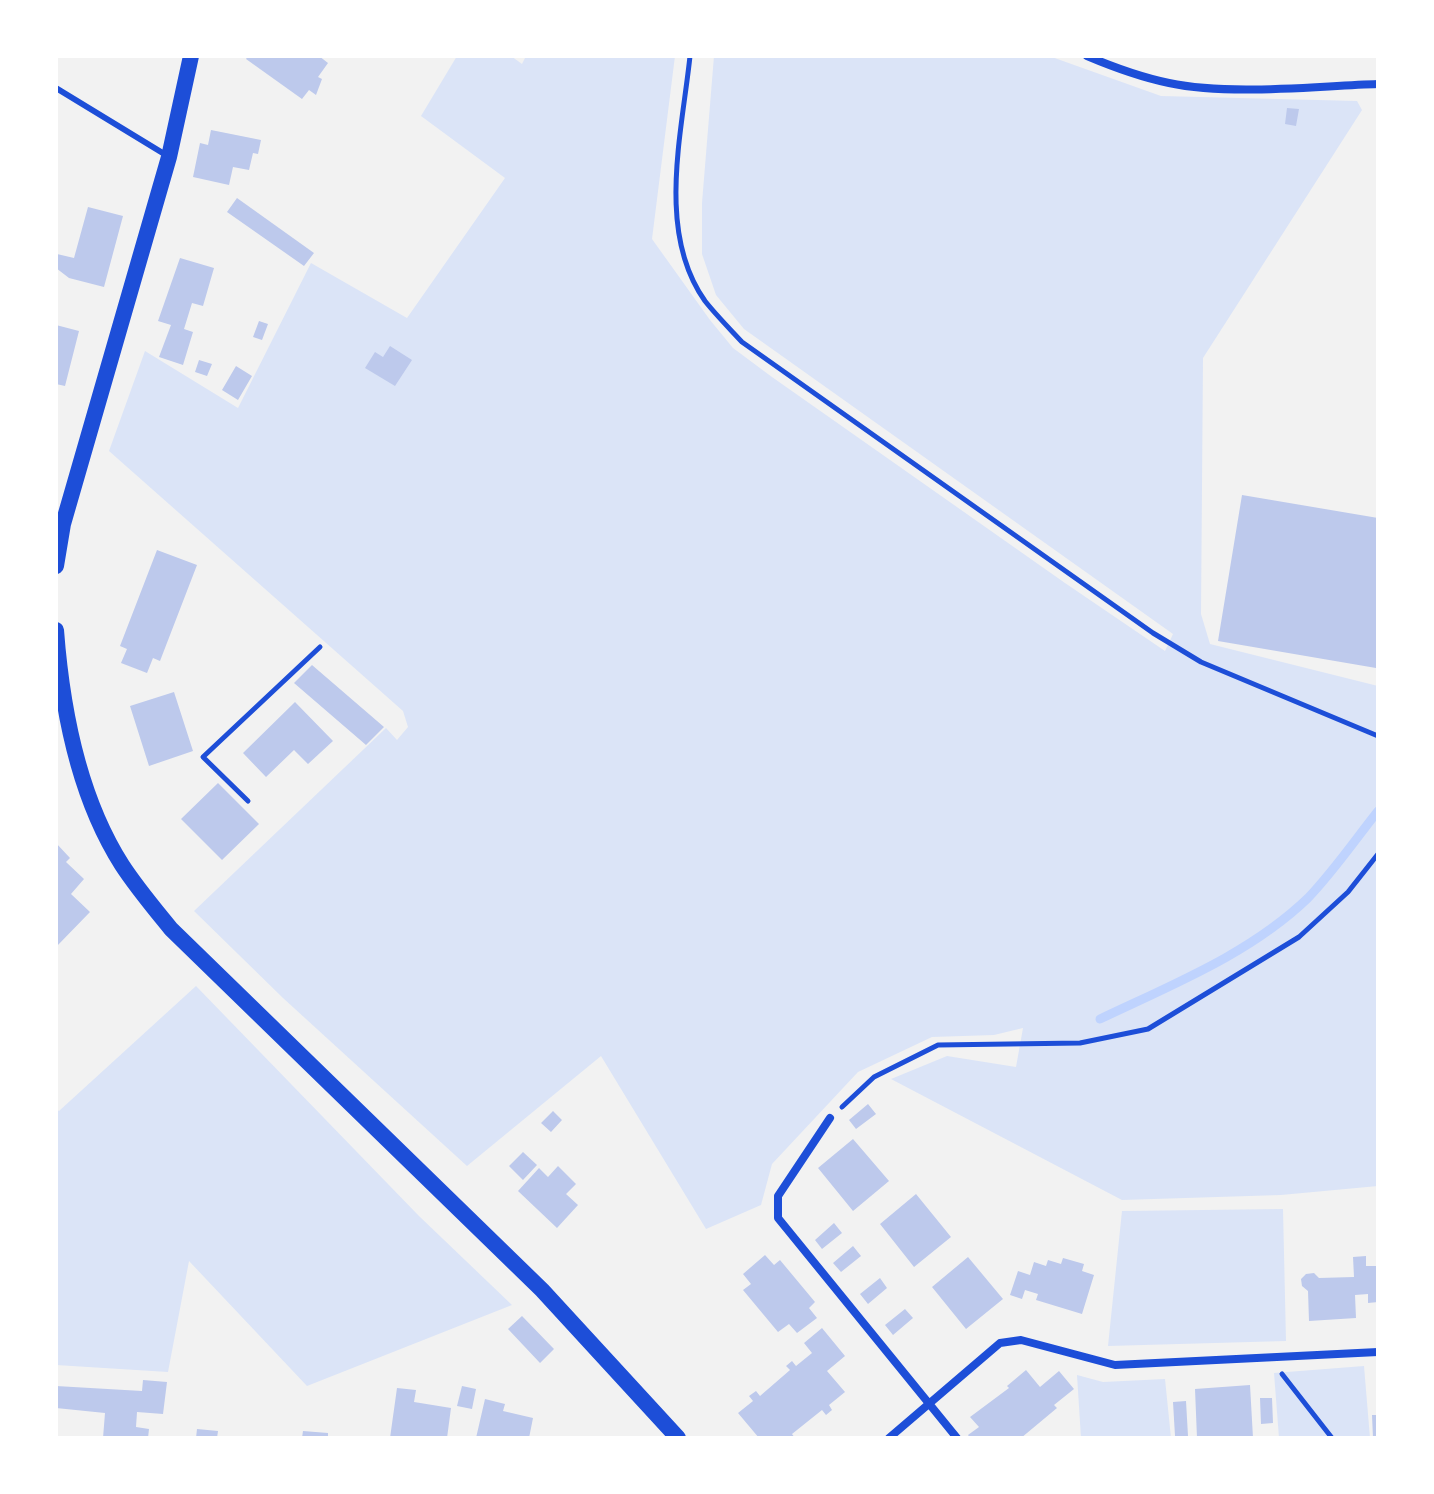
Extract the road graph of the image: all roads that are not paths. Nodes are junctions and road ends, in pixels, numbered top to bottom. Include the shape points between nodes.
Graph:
1 (191, 56) edge
2 (1087, 56) edge
3 (1378, 84) edge
4 (56, 88) edge
5 (169, 157) junction
6 (56, 566) edge
7 (56, 630) edge
8 (58, 685) edge
9 (830, 1118) road end
10 (1378, 1352) edge
11 (929, 1405) junction
12 (678, 1438) edge
13 (889, 1438) edge
14 (957, 1438) edge

1 - 5 main road
2 - 3 street via 1170,83 1209,87
4 - 5 lane
5 - 6 main road via 63,524
7 - 8 main road
8 - 12 main road via 94,809 121,863 171,929 542,1290
9 - 11 street via 778,1196 778,1218
10 - 11 street via 1115,1365 1021,1340 1000,1343
11 - 13 street
11 - 14 street

